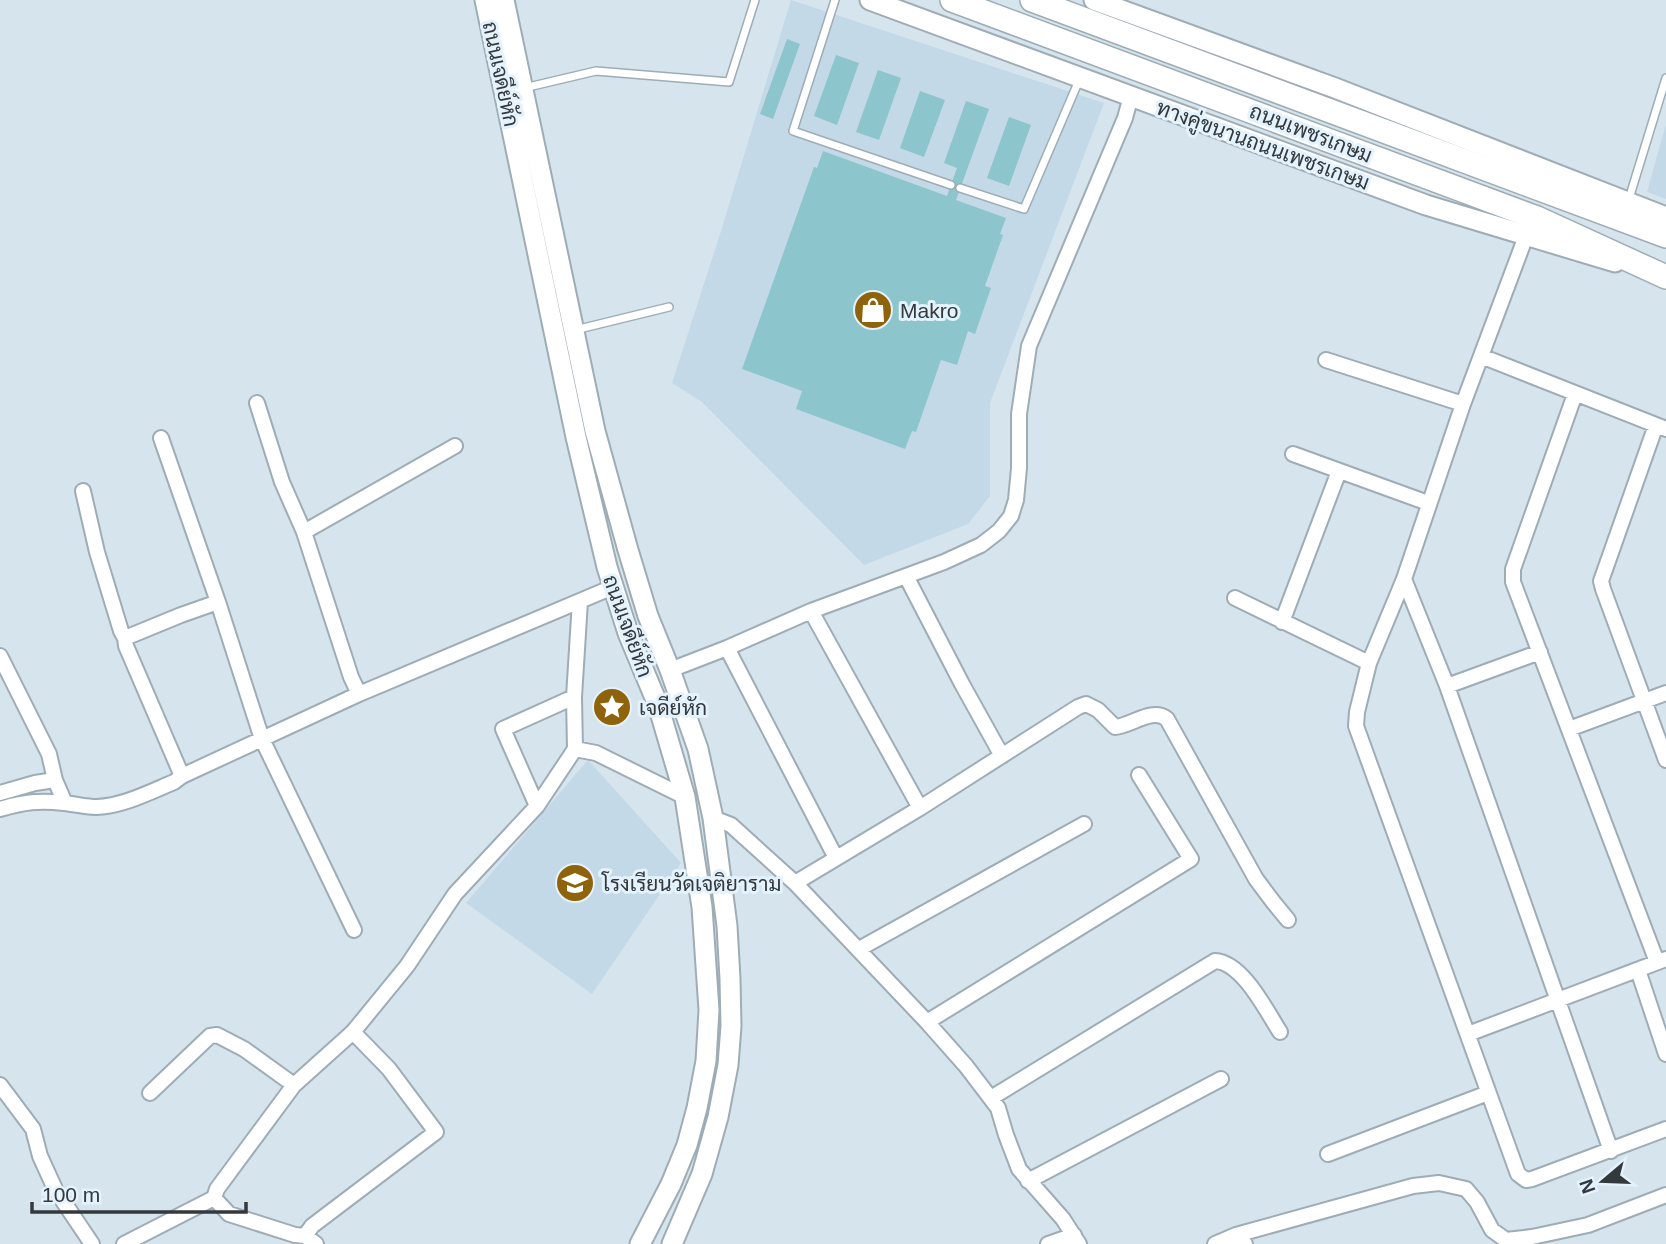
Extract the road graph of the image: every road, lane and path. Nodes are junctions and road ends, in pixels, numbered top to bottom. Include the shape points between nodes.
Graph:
1 (485, 0) edge
2 (504, 0) edge
3 (755, 0) edge
4 (835, 0) edge
5 (870, 0) edge
6 (952, 0) edge
7 (1032, 0) edge
8 (1094, 0) edge
9 (1080, 77) junction
10 (1666, 78) edge
11 (523, 88) junction
12 (1132, 96) junction
13 (951, 185) dead end
14 (961, 188) dead end
15 (1627, 202) junction
16 (1666, 217) edge
17 (1527, 236) junction
18 (1666, 236) edge
19 (1663, 276) edge
20 (669, 307) dead end
21 (574, 330) junction
22 (1481, 356) junction
23 (1326, 360) dead end
24 (1575, 394) junction
25 (257, 404) dead end
26 (1463, 404) junction
27 (1661, 427) edge
28 (161, 438) dead end
29 (455, 446) dead end
30 (1293, 454) dead end
31 (1339, 471) junction
32 (83, 491) dead end
33 (1429, 503) junction
34 (304, 532) junction
35 (906, 576) junction
36 (1404, 579) junction
37 (613, 587) junction
38 (1235, 598) dead end
39 (580, 601) junction
40 (218, 602) junction
41 (811, 611) junction
42 (1282, 622) junction
43 (125, 638) junction
44 (727, 648) junction
45 (1540, 652) junction
46 (0, 656) edge
47 (1369, 663) junction
48 (670, 670) junction
49 (1447, 686) junction
50 (1666, 693) edge
51 (359, 694) junction
52 (574, 698) junction
53 (1645, 702) junction
54 (1569, 729) junction
55 (262, 740) junction
56 (575, 749) junction
57 (1002, 756) junction
58 (1666, 760) edge
59 (1139, 775) dead end
60 (182, 776) junction
61 (55, 780) junction
62 (0, 793) edge
63 (685, 797) junction
64 (65, 803) junction
65 (537, 806) junction
66 (920, 807) junction
67 (0, 809) edge
68 (713, 818) junction
69 (1084, 824) dead end
70 (836, 858) junction
71 (795, 883) junction
72 (1288, 920) dead end
73 (354, 930) dead end
74 (859, 949) junction
75 (1661, 961) edge
76 (1638, 970) junction
77 (1559, 1001) junction
78 (928, 1022) junction
79 (1280, 1031) dead end
80 (353, 1032) junction
81 (1468, 1034) junction
82 (1666, 1054) edge
83 (1221, 1079) dead end
84 (0, 1085) edge
85 (294, 1085) junction
86 (150, 1093) dead end
87 (1488, 1093) junction
88 (991, 1098) junction
89 (1666, 1129) edge
90 (1611, 1151) junction
91 (1328, 1154) dead end
92 (1028, 1181) junction
93 (1666, 1195) edge
94 (214, 1198) junction
95 (311, 1240) edge
96 (1077, 1240) edge
97 (1241, 1240) edge
98 (1498, 1241) edge
99 (92, 1244) edge
100 (124, 1244) edge
101 (640, 1244) edge
102 (672, 1244) edge
103 (1048, 1244) edge
104 (1215, 1244) edge

1 - 37 main road, ถนนเจดีย์หัก via 576,437
2 - 11 main road, ถนนเจดีย์หัก
3 - 11 lane via 729,82 596,71
4 - 13 lane via 793,131
5 - 9 main road, ทางคู่ขนานถนนเพชรเกษม
6 - 19 highway, ถนนเพชรเกษม via 1524,213
7 - 18 highway, ถนนเพชรเกษม
8 - 15 main road
9 - 12 main road, ทางคู่ขนานถนนเพชรเกษม
9 - 14 lane via 1024,209
10 - 15 lane
11 - 21 main road, ถนนเจดีย์หัก
12 - 17 main road, ทางคู่ขนานถนนเพชรเกษม via 1426,205
12 - 35 street via 1030,346 1011,516 981,545
15 - 16 main road
17 - 19 main road, ทางคู่ขนานถนนเพชรเกษม
17 - 22 street
20 - 21 lane
21 - 48 main road, ถนนเจดีย์หัก via 595,431 628,550
22 - 24 street
22 - 26 street
23 - 26 street
24 - 27 street
24 - 45 street via 1513,569 1513,582
25 - 34 street
26 - 33 street
27 - 53 street via 1601,581
28 - 40 street
29 - 34 street
30 - 31 street
31 - 33 street
31 - 42 street
32 - 43 street
33 - 36 street
34 - 51 street
35 - 41 street
35 - 57 street
36 - 47 street
36 - 49 street
37 - 39 street
37 - 63 main road, ถนนเจดีย์หัก
38 - 42 street
39 - 51 street
39 - 52 street
40 - 43 street
40 - 55 street
41 - 44 street
41 - 66 street
42 - 47 street
43 - 60 street
44 - 48 street
44 - 70 street
45 - 49 street
45 - 54 street
46 - 61 street via 49,754
47 - 81 street via 1356,726
48 - 68 main road, ถนนเจดีย์หัก via 698,749
49 - 77 street
50 - 53 street
51 - 55 street
52 - 56 street
52 - 65 street via 503,729
53 - 54 street
53 - 58 street
54 - 75 street
55 - 60 street
55 - 73 street
56 - 63 street via 596,752
56 - 65 street
57 - 66 street
57 - 72 street via 1086,704 1115,727 1163,715 1256,879
59 - 78 street via 1191,859
60 - 64 street via 114,805
61 - 62 street
61 - 64 street
63 - 101 main road, ถนนเจดีย์หัก via 702,907 709,1010 706,1061 687,1145
64 - 67 street via 24,802
65 - 80 street via 455,894 407,966
66 - 70 street
68 - 71 street via 731,825
68 - 102 main road, ถนนเจดีย์หัก via 727,939 728,1065 702,1174
69 - 74 street
70 - 71 street
71 - 74 street
74 - 78 street
75 - 76 street
76 - 77 street
76 - 82 street
77 - 81 street
77 - 90 street
78 - 88 street
79 - 88 street via 1244,978 1215,961
80 - 85 street
80 - 95 street via 389,1069 436,1132 312,1226
81 - 87 street
83 - 92 street
84 - 99 street via 33,1129 55,1189
85 - 86 street via 217,1035 210,1036
85 - 94 street
87 - 90 street via 1521,1178 1532,1179
87 - 91 street
88 - 92 street via 1014,1160
89 - 90 street
92 - 96 street
93 - 98 street via 1588,1225
94 - 95 street via 229,1214
94 - 100 street
96 - 103 street
97 - 98 street via 1413,1186 1439,1183 1466,1189
97 - 104 street

